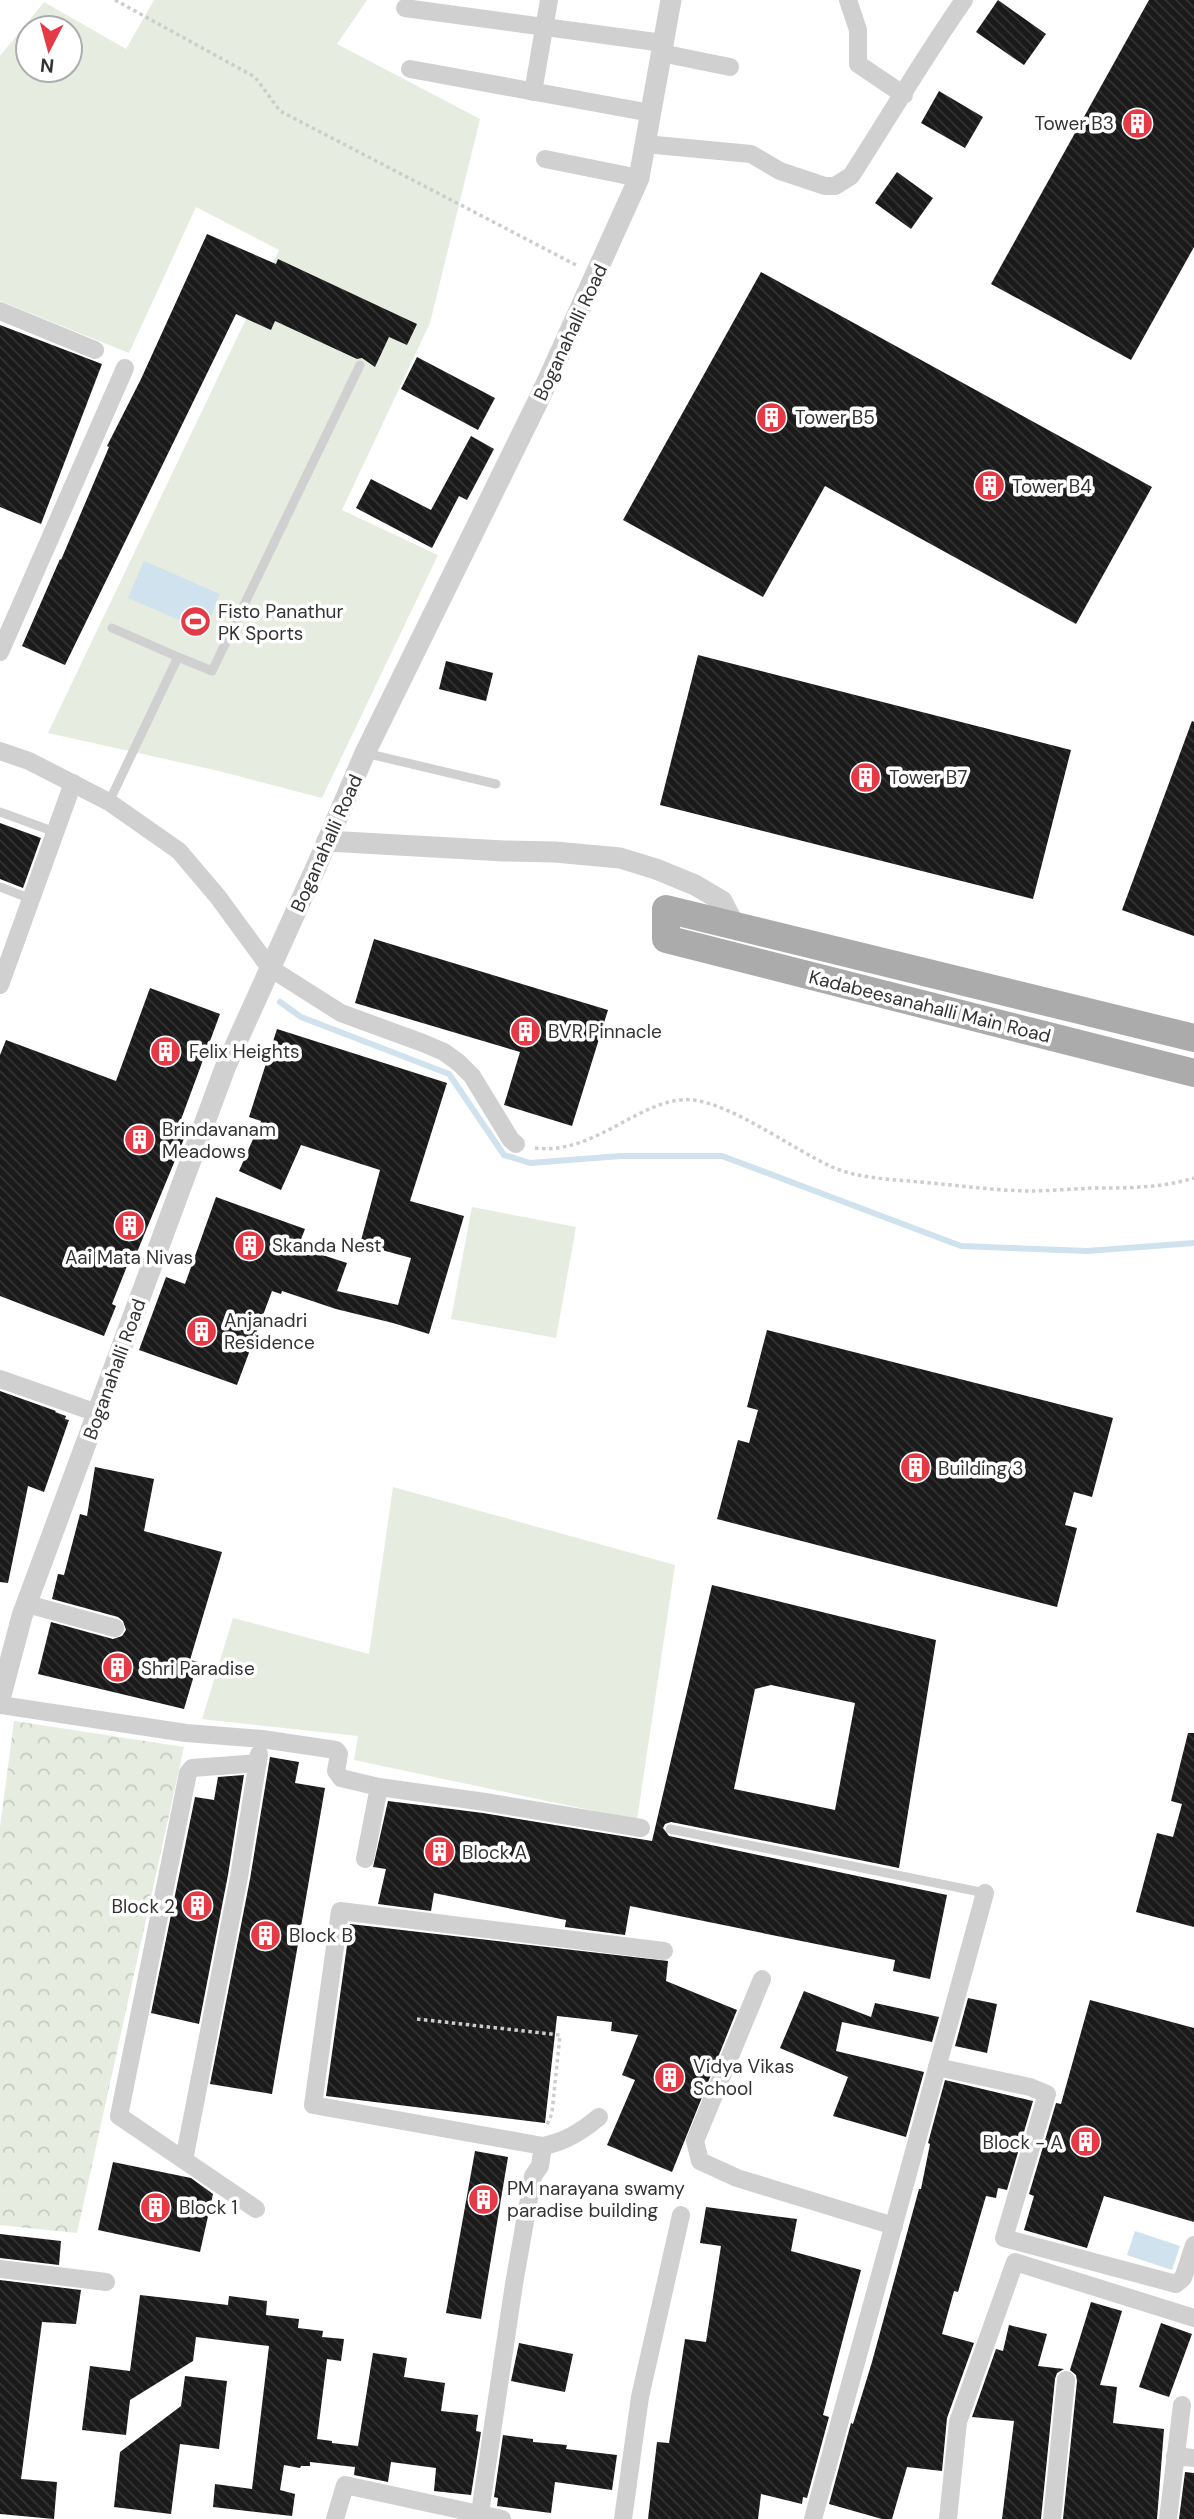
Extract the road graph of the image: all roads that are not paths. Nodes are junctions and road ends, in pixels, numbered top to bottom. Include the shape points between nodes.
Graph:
1 (549, 0) edge
2 (671, 0) edge
3 (848, 0) edge
4 (964, 0) edge
5 (405, 8) dead end
6 (544, 27) junction
7 (662, 48) junction
8 (730, 67) dead end
9 (410, 69) dead end
10 (533, 92) junction
11 (904, 94) junction
12 (651, 113) junction
13 (645, 144) junction
14 (545, 159) dead end
15 (639, 178) junction
16 (0, 311) edge
17 (95, 350) dead end
18 (360, 365) dead end
19 (125, 368) dead end
20 (112, 628) dead end
21 (0, 652) edge
22 (178, 657) junction
23 (0, 751) edge
24 (365, 753) junction
25 (496, 784) dead end
26 (71, 790) junction
27 (109, 802) junction
28 (0, 812) edge
29 (55, 832) junction
30 (327, 841) junction
31 (0, 887) edge
32 (31, 899) junction
33 (735, 926) junction
34 (270, 968) junction
35 (0, 985) edge
36 (1194, 1038) edge
37 (1194, 1073) edge
38 (516, 1144) road end
39 (0, 1379) edge
40 (97, 1413) junction
41 (27, 1604) junction
42 (115, 1628) dead end
43 (0, 1699) edge
44 (0, 1705) edge
45 (262, 1739) junction
46 (258, 1763) junction
47 (379, 1787) junction
48 (640, 1828) dead end
49 (670, 1829) dead end
50 (365, 1859) dead end
51 (985, 1893) joint
52 (664, 1951) dead end
53 (762, 1979) dead end
54 (937, 2067) junction
55 (599, 2118) dead end
56 (537, 2145) junction
57 (184, 2160) junction
58 (256, 2209) dead end
59 (681, 2214) dead end
60 (894, 2226) junction
61 (1194, 2245) edge
62 (0, 2269) edge
63 (106, 2281) dead end
64 (1194, 2318) edge
65 (1066, 2380) dead end
66 (1182, 2405) dead end
67 (1175, 2456) junction
68 (1194, 2458) edge
69 (480, 2513) junction
70 (335, 2519) edge
71 (502, 2519) edge
72 (623, 2519) edge
73 (813, 2519) edge
74 (948, 2519) edge
75 (1052, 2519) edge
76 (1168, 2519) edge

1 - 6 street
2 - 7 street, Boganahalli Road
3 - 11 street via 858,30 858,64
4 - 11 street
5 - 6 street
6 - 7 street
6 - 10 street
7 - 8 street
7 - 12 street, Boganahalli Road
9 - 10 street
10 - 12 street
11 - 13 street via 851,176 835,186 780,171 751,154
12 - 13 street, Boganahalli Road
13 - 15 street, Boganahalli Road
14 - 15 street
15 - 24 street, Boganahalli Road via 597,276
16 - 17 street
18 - 22 lane via 212,671
19 - 21 street
20 - 22 lane
22 - 27 lane
23 - 26 street via 29,761
24 - 25 lane
24 - 30 street, Boganahalli Road
26 - 27 street
26 - 29 street
27 - 34 street via 179,851
28 - 29 lane
29 - 32 street
30 - 33 street via 620,858 695,885 722,901
30 - 34 street, Boganahalli Road
31 - 32 lane
32 - 35 street
33 - 36 main road, Kadabeesanahalli Main Road
33 - 37 main road, Kadabeesanahalli Main Road via 666,909 666,939
34 - 38 street via 341,1013 451,1058 472,1076
34 - 40 street, Boganahalli Road via 225,1068
39 - 40 street
40 - 41 street, Boganahalli Road
41 - 42 street
41 - 43 street, Boganahalli Road
44 - 45 street via 186,1733
45 - 46 street
45 - 47 street via 336,1750 338,1776
46 - 57 street
46 - 57 street via 192,1768 188,1773 119,2116
47 - 48 street
47 - 50 street
49 - 51 lane
51 - 54 street
52 - 56 street via 340,1911 313,2105
53 - 60 street via 695,2141 699,2161 737,2178
54 - 60 street
54 - 61 street via 1051,2095 1004,2238 1175,2284 1183,2278
55 - 56 street via 556,2144
56 - 69 street via 540,2166 533,2176 514,2284
57 - 58 street
59 - 72 street via 640,2397
60 - 73 street
62 - 63 street
64 - 74 street via 1015,2262 958,2422
65 - 75 street
66 - 67 street
67 - 68 street
67 - 76 street
69 - 70 street via 345,2485
69 - 71 street

